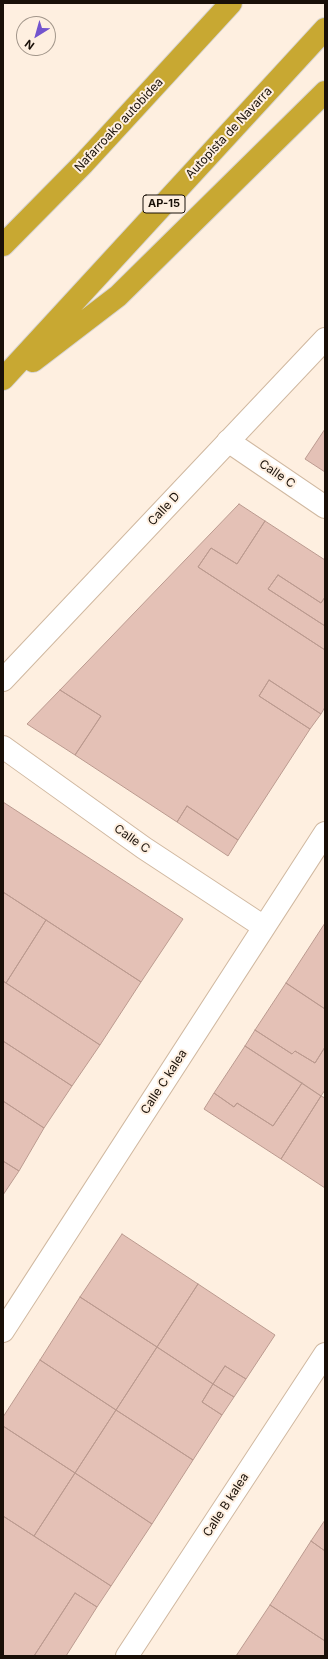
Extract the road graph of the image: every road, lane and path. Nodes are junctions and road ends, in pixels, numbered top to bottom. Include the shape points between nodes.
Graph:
1 (231, 3) edge
2 (325, 29) edge
3 (325, 92) edge
4 (3, 245) edge
5 (325, 339) edge
6 (3, 379) edge
7 (3, 384) edge
8 (228, 441) junction
9 (325, 507) edge
10 (3, 680) edge
11 (3, 747) edge
12 (325, 833) edge
13 (264, 927) junction
14 (3, 1330) edge
15 (325, 1354) edge
16 (128, 1656) edge

1 - 4 highway, Nafarroako autobidea via 83,164
2 - 6 highway, Autopista de Navarra / AP-15
3 - 7 highway via 118,296
5 - 8 street, Calle D
8 - 9 street, Calle C
8 - 10 street, Calle D
11 - 13 street, Calle C via 144,848
12 - 13 street, Calle C kalea
13 - 14 street, Calle C kalea
15 - 16 street, Calle B kalea

